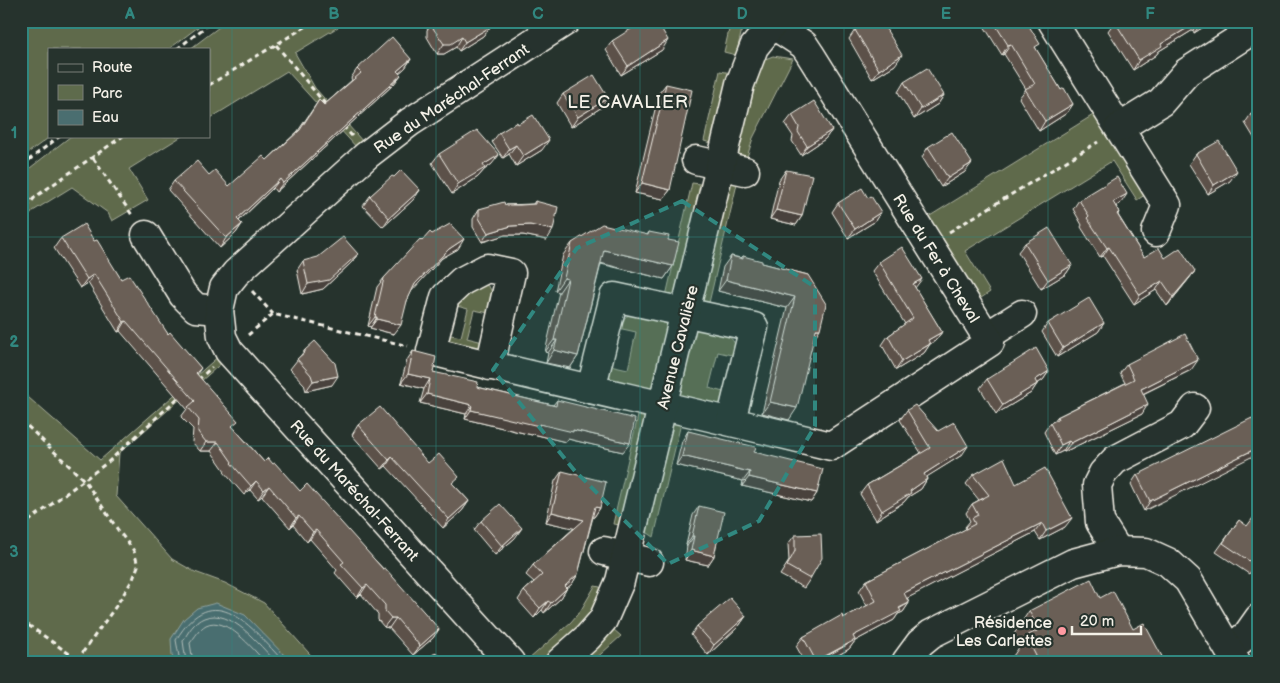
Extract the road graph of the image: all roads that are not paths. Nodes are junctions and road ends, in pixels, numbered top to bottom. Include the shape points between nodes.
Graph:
1 (566, 21) edge
2 (1052, 21) edge
3 (773, 22) edge
4 (1259, 26) edge
5 (1119, 128) junction
6 (1156, 232) dead end
7 (146, 235) road end
8 (219, 310) junction
9 (686, 312) junction
10 (1022, 314) dead end
11 (987, 336) junction
12 (490, 366) junction
13 (591, 389) junction
14 (663, 406) junction
15 (1195, 408) dead end
16 (731, 421) junction
17 (1118, 551) junction
18 (1259, 618) edge
19 (1232, 656) edge
20 (904, 661) edge
21 (510, 662) edge
22 (560, 662) edge

1 - 8 street, Rue du Maréchal-Ferrant via 410,122 367,155 236,273 224,288
2 - 5 street
3 - 9 street, Avenue Cavalière via 754,47 740,84
3 - 11 street, Rue du Fer à Cheval via 804,45
4 - 5 street via 1187,72 1161,102
5 - 6 street via 1166,205
7 - 8 street via 183,295 196,308
8 - 21 street, Rue du Maréchal-Ferrant via 222,337 229,351
9 - 13 street via 614,297
9 - 14 street, Avenue Cavalière
9 - 16 street via 754,327
10 - 11 street
11 - 16 street, Rue du Fer à Cheval via 990,342 831,446
12 - 12 street via 431,352 445,297 462,281 487,268 512,274
12 - 13 street
13 - 14 street
14 - 16 street
14 - 22 street, Avenue Cavalière via 620,581 603,620
15 - 17 street via 1182,425 1115,460 1102,473 1097,486 1100,522
17 - 19 street via 1146,552 1168,562 1188,580
17 - 20 street via 1072,563 931,634
18 - 19 street

